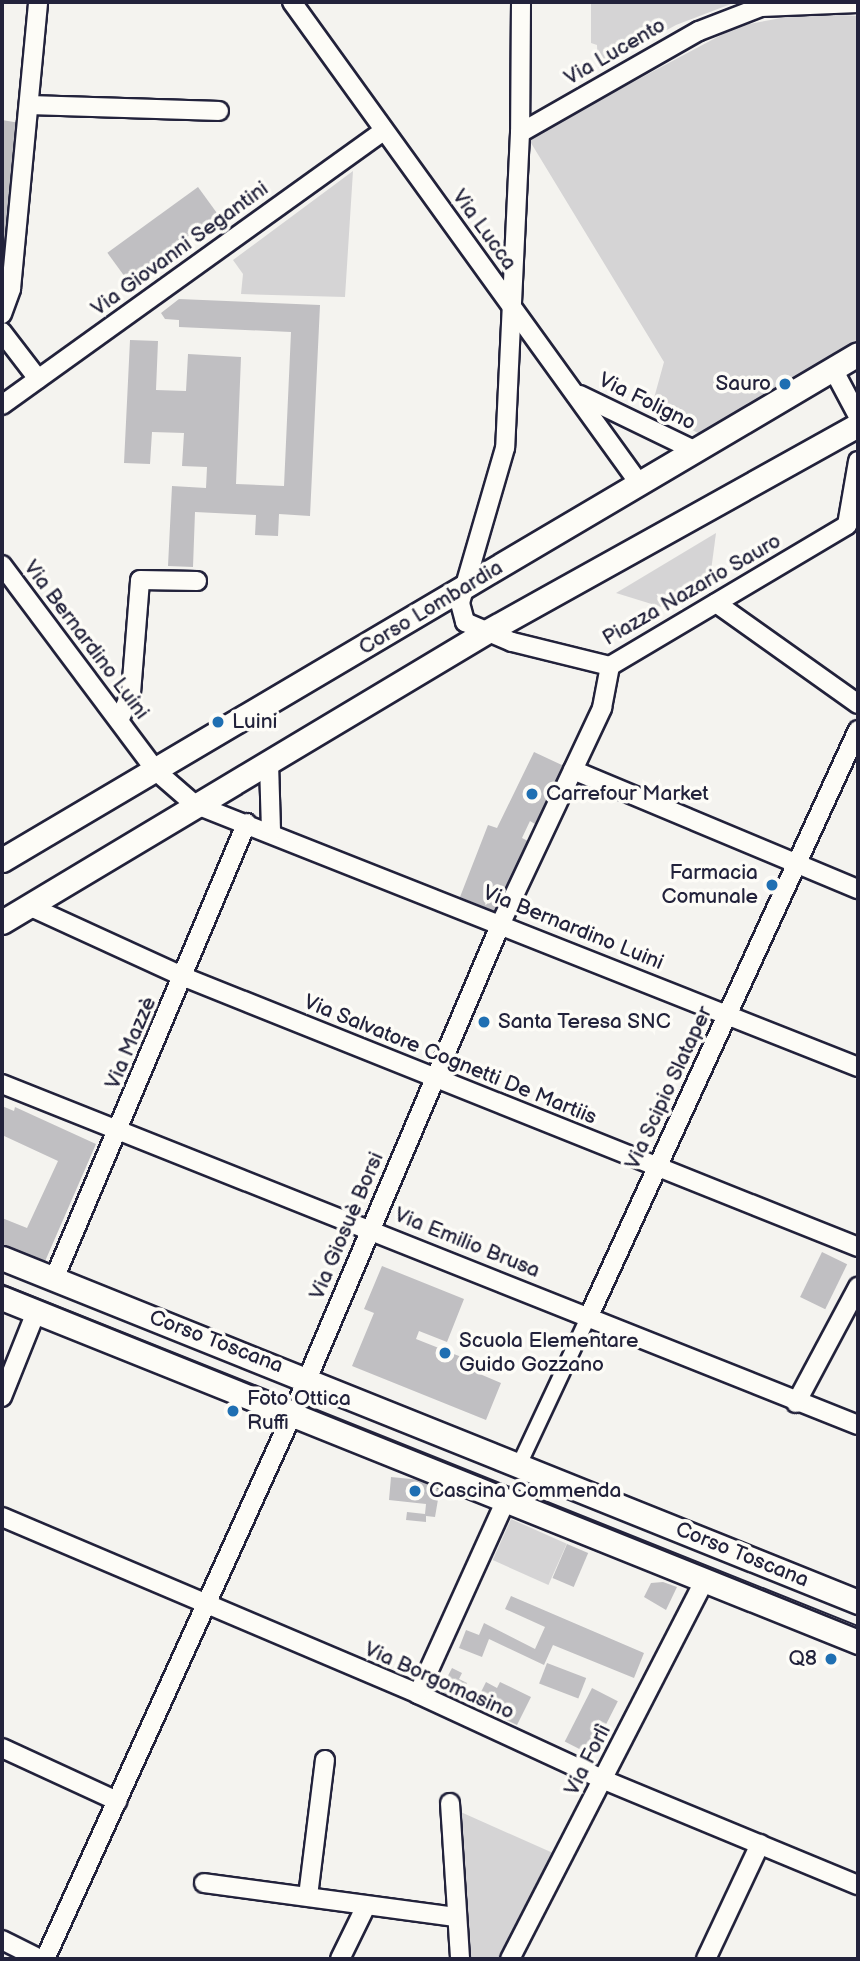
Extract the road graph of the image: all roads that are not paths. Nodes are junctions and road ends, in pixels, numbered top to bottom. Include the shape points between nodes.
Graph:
1 (38, 2) edge
2 (292, 2) edge
3 (522, 2) edge
4 (858, 3) edge
5 (30, 105) junction
6 (219, 111) dead end
7 (384, 131) junction
8 (520, 133) junction
9 (513, 310) junction
10 (2, 314) edge
11 (2, 332) edge
12 (858, 354) edge
13 (832, 369) junction
14 (38, 379) junction
15 (577, 393) junction
16 (2, 405) edge
17 (858, 416) edge
18 (858, 425) edge
19 (696, 451) junction
20 (858, 461) edge
21 (639, 483) junction
22 (853, 527) edge
23 (2, 565) edge
24 (197, 581) dead end
25 (463, 590) junction
26 (716, 603) junction
27 (486, 632) junction
28 (610, 666) junction
29 (858, 704) edge
30 (119, 721) junction
31 (858, 730) edge
32 (269, 763) junction
33 (573, 770) junction
34 (156, 771) junction
35 (194, 804) junction
36 (247, 823) junction
37 (271, 832) junction
38 (2, 860) edge
39 (797, 863) junction
40 (858, 888) edge
41 (29, 906) junction
42 (2, 922) edge
43 (501, 923) junction
44 (184, 976) junction
45 (728, 1014) junction
46 (858, 1067) edge
47 (435, 1078) junction
48 (2, 1084) edge
49 (118, 1130) junction
50 (656, 1170) junction
51 (371, 1228) junction
52 (858, 1247) edge
53 (2, 1258) edge
54 (54, 1279) junction
55 (858, 1287) edge
56 (2, 1298) edge
57 (36, 1312) junction
58 (589, 1318) junction
59 (306, 1378) junction
60 (2, 1397) edge
61 (796, 1403) junction
62 (292, 1415) junction
63 (858, 1424) edge
64 (519, 1465) junction
65 (506, 1500) junction
66 (2, 1517) edge
67 (705, 1580) junction
68 (858, 1602) edge
69 (205, 1606) junction
70 (858, 1642) edge
71 (418, 1694) junction
72 (2, 1748) edge
73 (325, 1760) dead end
74 (604, 1780) junction
75 (117, 1801) junction
76 (450, 1803) dead end
77 (760, 1844) junction
78 (204, 1883) dead end
79 (858, 1885) edge
80 (308, 1896) junction
81 (366, 1906) junction
82 (456, 1917) junction
83 (2, 1940) edge
84 (43, 1959) edge
85 (340, 1959) edge
86 (460, 1959) edge
87 (510, 1959) edge
88 (706, 1959) edge

1 - 5 street
2 - 7 street, Via Lucca
3 - 8 street
4 - 8 street, Via Lucento via 761,7 699,31
5 - 6 street
5 - 10 street via 11,289
7 - 9 street, Via Lucca
7 - 14 street, Via Giovanni Segantini
8 - 9 street
9 - 15 street, Via Lucca
9 - 25 street, Piazza Nazario Sauro via 505,448
11 - 14 street
12 - 13 street, Corso Lombardia
13 - 17 street
13 - 19 street, Corso Lombardia
14 - 16 street, Via Giovanni Segantini
15 - 19 street, Via Foligno
15 - 21 street, Via Lucca
18 - 27 street
19 - 21 street, Corso Lombardia
20 - 22 street, Piazza Nazario Sauro
21 - 25 street, Corso Lombardia
22 - 26 street, Piazza Nazario Sauro
23 - 30 street, Via Bernardino Luini
24 - 30 street via 140,580 131,693
25 - 27 street, Piazza Nazario Sauro via 460,613 465,622
25 - 34 street, Corso Lombardia
26 - 28 street, Piazza Nazario Sauro
26 - 29 street
27 - 28 street, Piazza Nazario Sauro
27 - 32 street
28 - 33 street, Via Giosuè Borsi via 602,708
30 - 34 street, Via Bernardino Luini
31 - 39 street, Via Scipio Slataper
32 - 35 street
32 - 37 street
33 - 39 street
33 - 43 street, Via Giosuè Borsi
34 - 35 street, Via Bernardino Luini
34 - 38 street, Corso Lombardia
35 - 36 street, Via Bernardino Luini
35 - 41 street
36 - 37 street, Via Bernardino Luini
36 - 44 street, Via Mazzè
37 - 43 street, Via Bernardino Luini
39 - 40 street
39 - 45 street, Via Scipio Slataper
41 - 42 street
41 - 44 street, Via Salvatore Cognetti De Martiis
43 - 45 street, Via Bernardino Luini
43 - 47 street, Via Giosuè Borsi
44 - 47 street, Via Salvatore Cognetti De Martiis
44 - 49 street, Via Mazzè
45 - 46 street, Via Bernardino Luini
45 - 50 street, Via Scipio Slataper
47 - 50 street, Via Salvatore Cognetti De Martiis
47 - 51 street, Via Giosuè Borsi
48 - 49 street, Via Emilio Brusa
49 - 51 street, Via Emilio Brusa
49 - 54 street, Via Mazzè
50 - 52 street, Via Salvatore Cognetti De Martiis
50 - 58 street, Via Scipio Slataper
51 - 58 street, Via Emilio Brusa
51 - 59 street, Via Giosuè Borsi
53 - 54 street, Corso Toscana
54 - 59 street, Corso Toscana
55 - 61 street
56 - 57 street, Corso Toscana
57 - 60 street
57 - 62 street, Corso Toscana
58 - 61 street, Via Emilio Brusa
58 - 64 street, Via Scipio Slataper
59 - 62 street, Via Giosuè Borsi
59 - 64 street, Corso Toscana
61 - 63 street, Via Emilio Brusa
62 - 65 street, Corso Toscana
62 - 69 street, Via Giosuè Borsi
64 - 68 street, Corso Toscana
65 - 67 street, Corso Toscana
65 - 71 street
66 - 69 street, Via Borgomasino
67 - 70 street, Corso Toscana
67 - 74 street, Via Forlì
69 - 71 street, Via Borgomasino
69 - 75 street, Via Giosuè Borsi
71 - 74 street, Via Borgomasino
72 - 75 street
73 - 80 street
74 - 77 street, Via Borgomasino
74 - 87 street, Via Forlì
75 - 84 street, Via Giosuè Borsi
76 - 82 street
77 - 79 street, Via Borgomasino
77 - 88 street
78 - 80 street
80 - 81 street
81 - 82 street
81 - 85 street
82 - 86 street
83 - 84 street

